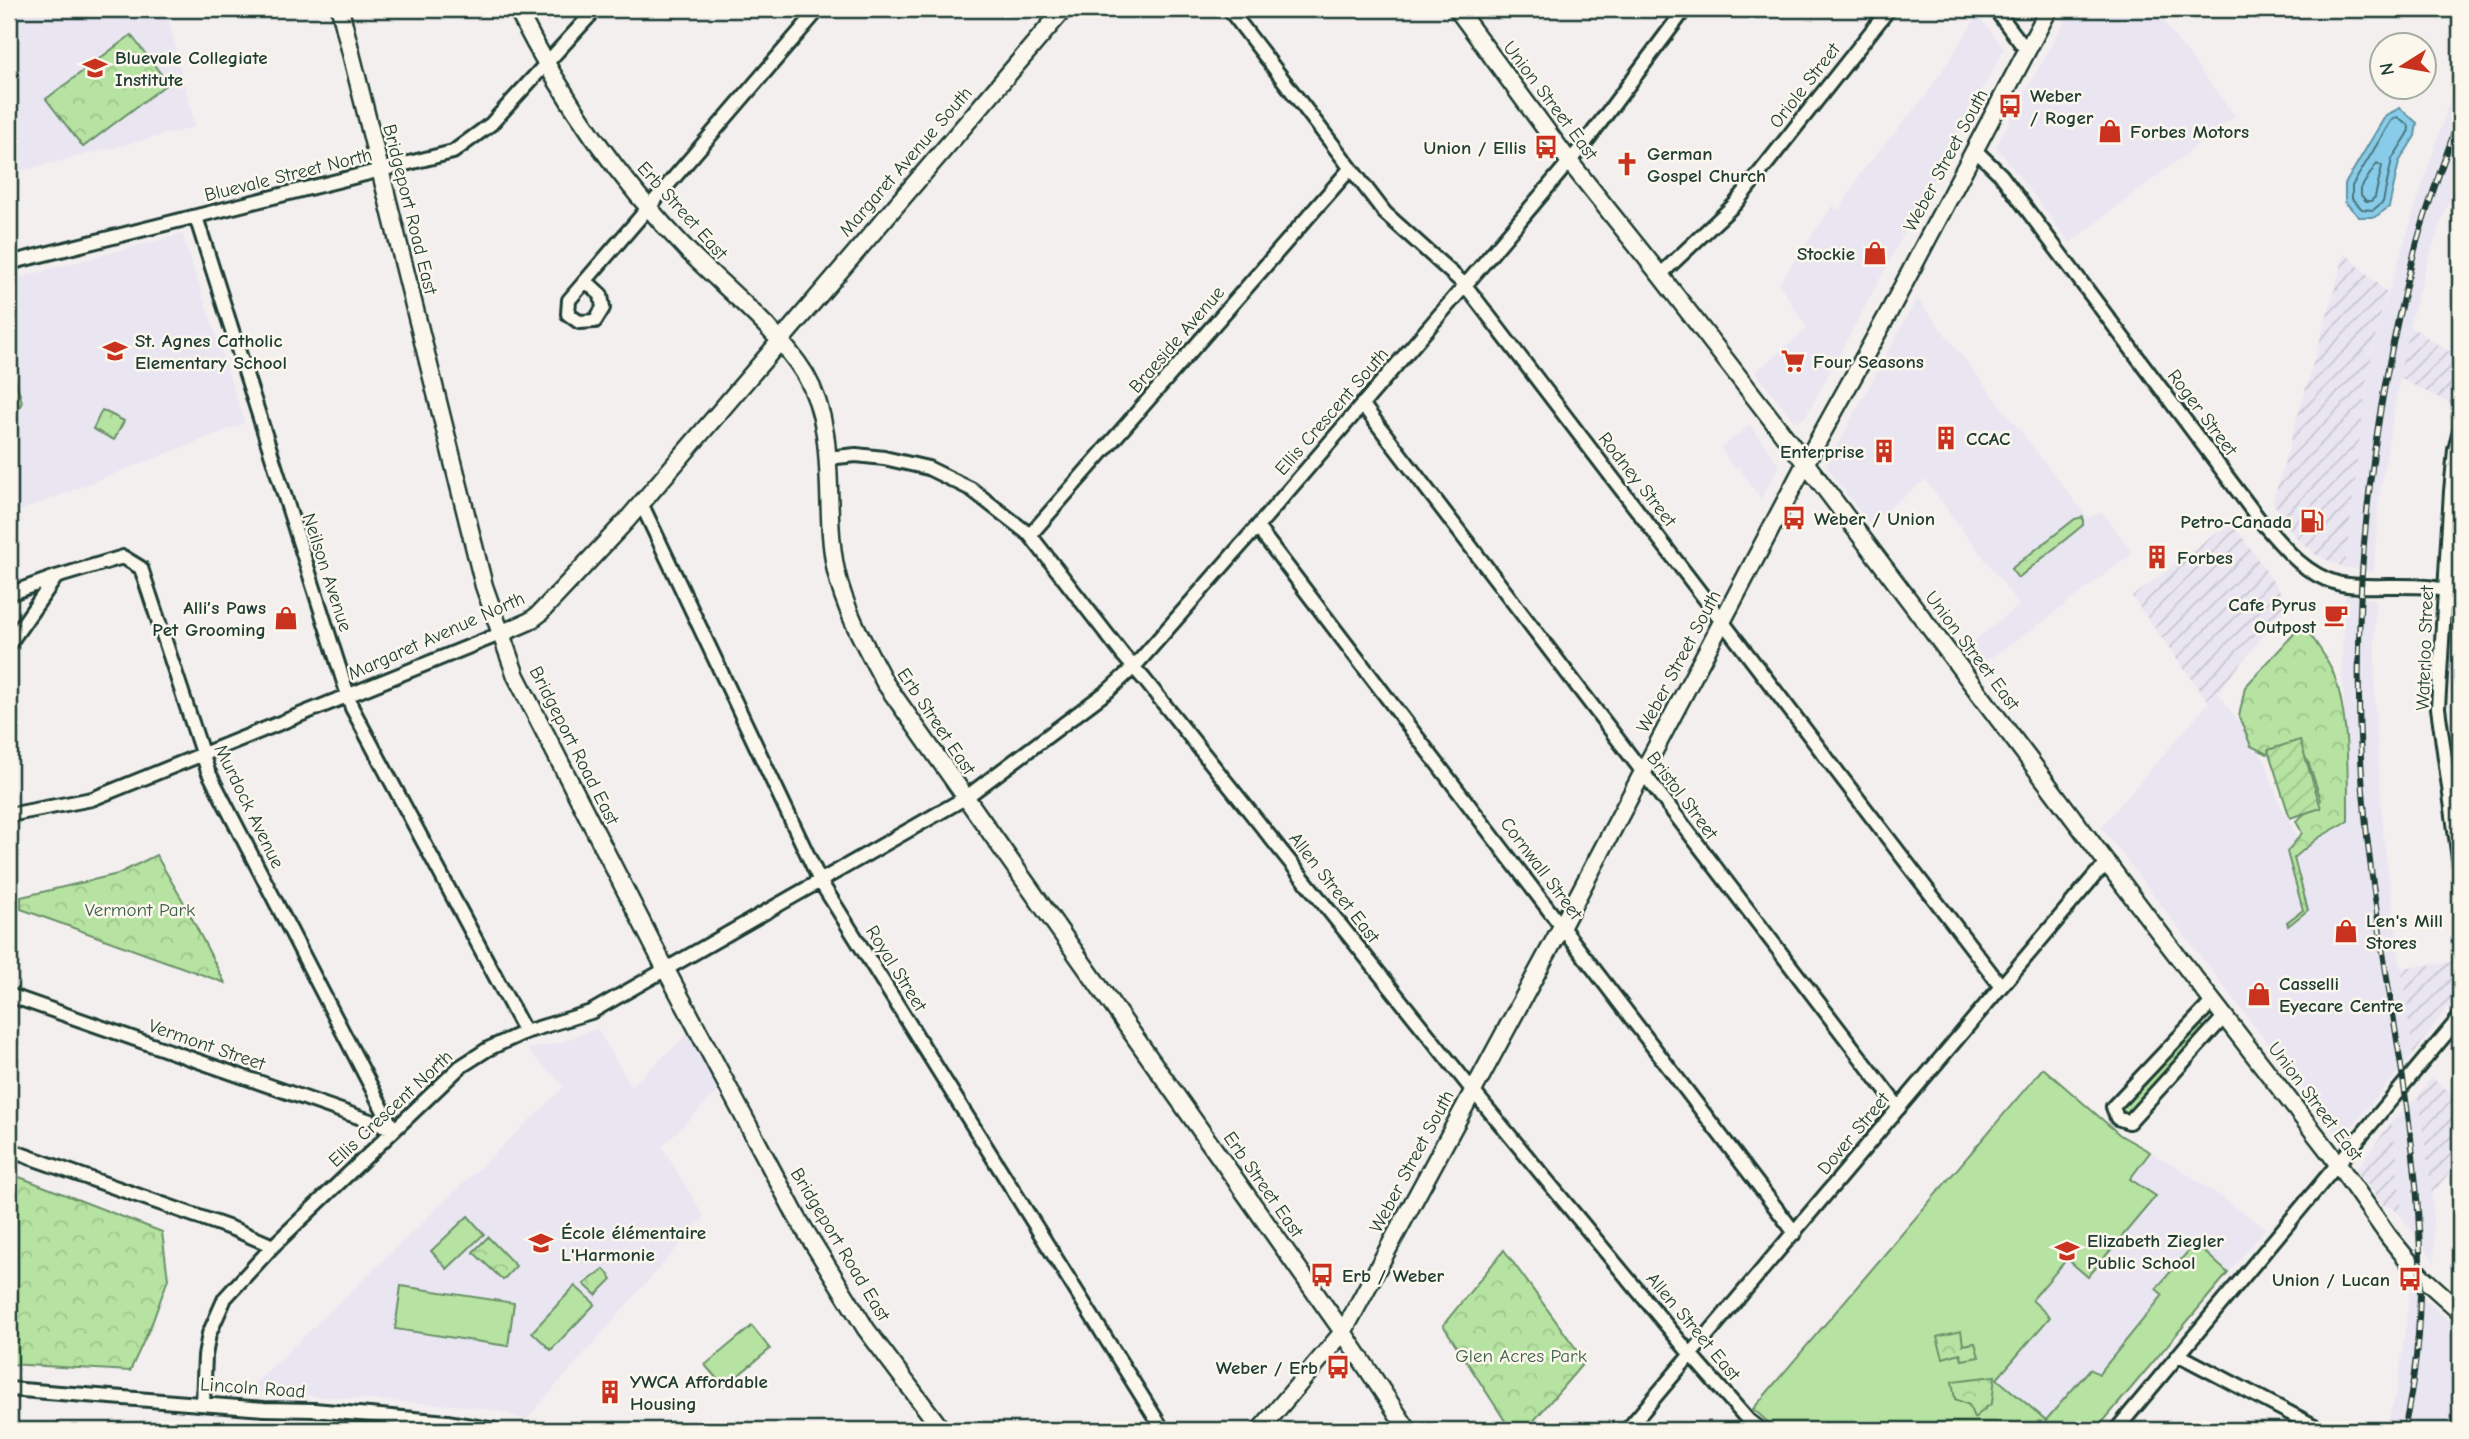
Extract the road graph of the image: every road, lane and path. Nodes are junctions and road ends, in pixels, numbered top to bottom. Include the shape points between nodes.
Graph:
1 (340, 9) edge
2 (517, 9) edge
3 (596, 9) edge
4 (819, 9) edge
5 (1063, 9) edge
6 (1229, 9) edge
7 (1457, 9) edge
8 (1685, 9) edge
9 (1889, 9) edge
10 (1995, 9) edge
11 (2049, 9) edge
12 (2027, 51) junction
13 (546, 64) junction
14 (1973, 149) junction
15 (1569, 161) junction
16 (1350, 169) junction
17 (380, 170) junction
18 (647, 206) junction
19 (196, 217) junction
20 (9, 263) edge
21 (1660, 275) junction
22 (586, 281) dead end
23 (1465, 285) junction
24 (780, 341) junction
25 (1362, 404) junction
26 (2460, 431) edge
27 (827, 458) junction
28 (1805, 464) junction
29 (641, 503) junction
30 (1257, 527) junction
31 (1030, 535) junction
32 (56, 577) junction
33 (2445, 589) junction
34 (9, 594) edge
35 (2460, 598) edge
36 (1723, 621) junction
37 (500, 634) junction
38 (9, 643) edge
39 (1134, 667) junction
40 (348, 697) junction
41 (202, 755) junction
42 (1642, 774) junction
43 (965, 798) junction
44 (9, 815) edge
45 (2110, 864) junction
46 (2460, 866) edge
47 (820, 881) junction
48 (1562, 926) junction
49 (665, 968) junction
50 (2001, 986) junction
51 (9, 995) edge
52 (2213, 1001) junction
53 (2225, 1016) junction
54 (2460, 1017) edge
55 (525, 1032) junction
56 (1473, 1091) junction
57 (1899, 1108) junction
58 (393, 1129) junction
59 (9, 1150) edge
60 (2338, 1164) junction
61 (1795, 1233) junction
62 (273, 1246) junction
63 (2458, 1306) edge
64 (1343, 1332) junction
65 (1691, 1355) junction
66 (2179, 1355) junction
67 (9, 1390) edge
68 (203, 1403) junction
69 (495, 1430) edge
70 (942, 1430) edge
71 (1163, 1430) edge
72 (1260, 1430) edge
73 (1408, 1430) edge
74 (1627, 1430) edge
75 (1761, 1430) edge
76 (2116, 1430) edge
77 (2322, 1430) edge

1 - 17 main road, Bridgeport Road East
2 - 13 main road, Erb Street East
3 - 13 street, Bluevale Street North
4 - 18 street
5 - 24 main road, Margaret Avenue South
6 - 16 street, Rodney Street
7 - 15 main road, Union Street East
8 - 15 street, Ellis Crescent South
9 - 21 street, Oriole Street via 1735,204
10 - 12 street
11 - 12 main road, Weber Street South
12 - 14 main road, Weber Street South
13 - 17 street, Bluevale Street North via 491,124 453,152
13 - 18 main road, Erb Street East
14 - 28 main road, Weber Street South
14 - 33 street, Roger Street via 2001,175 2258,518 2292,556 2316,575 2338,583
15 - 21 main road, Union Street East
15 - 23 street, Ellis Crescent South
16 - 23 street, Rodney Street via 1384,213
16 - 31 street, Braeside Avenue
17 - 19 street, Bluevale Street North
17 - 37 main road, Bridgeport Road East
18 - 22 street
18 - 24 main road, Erb Street East
19 - 20 street, Bluevale Street North
19 - 40 street, Neilson Avenue
21 - 28 main road, Union Street East
23 - 25 street, Ellis Crescent South
23 - 36 street, Rodney Street
24 - 27 main road, Erb Street East via 816,397
24 - 29 main road, Margaret Avenue North
25 - 30 street, Ellis Crescent South
25 - 42 street, Bristol Street
26 - 33 street, Waterloo Street via 2453,464
27 - 31 street, Allen Street East via 856,455 928,468 971,489
27 - 43 main road, Erb Street East via 831,540 845,601 885,683
28 - 36 main road, Weber Street South
28 - 45 main road, Union Street East
29 - 37 main road, Margaret Avenue North via 539,614
29 - 47 street, Royal Street
30 - 39 street, Ellis Crescent South
30 - 48 street, Cornwall Street
31 - 39 street, Allen Street East
32 - 34 street, Murdock Avenue
32 - 38 street
32 - 41 street, Murdock Avenue via 123,557 141,568
33 - 35 street, Roger Street
33 - 46 street, Waterloo Street via 2438,708
36 - 42 main road, Weber Street South
36 - 50 street, Rodney Street
37 - 40 street, Margaret Avenue North
37 - 49 main road, Bridgeport Road East via 516,676
39 - 43 street, Ellis Crescent South
39 - 56 street, Allen Street East
40 - 41 street, Margaret Avenue North
40 - 55 street, Neilson Avenue
41 - 44 street, Margaret Avenue North via 92,799
41 - 58 street, Murdock Avenue
42 - 48 main road, Weber Street South
42 - 57 street, Bristol Street
43 - 47 street, Ellis Crescent North
43 - 64 main road, Erb Street East
45 - 50 street, Dover Street via 2096,874
45 - 52 main road, Union Street East
47 - 49 street, Ellis Crescent North
47 - 71 street, Royal Street
48 - 56 main road, Weber Street South
48 - 61 street, Cornwall Street
49 - 55 street, Ellis Crescent North via 591,1012
49 - 70 main road, Bridgeport Road East via 798,1219 866,1329
50 - 57 street, Dover Street
51 - 58 street, Vermont Street
52 - 53 main road, Union Street East
52 - 53 street via 2113,1107 2117,1118 2129,1122
53 - 60 main road, Union Street East
54 - 60 street
55 - 58 street, Ellis Crescent North via 460,1067
56 - 64 main road, Weber Street South
56 - 65 street, Allen Street East
57 - 61 street, Dover Street
58 - 62 street, Ellis Crescent North
59 - 62 street
60 - 63 main road, Union Street East via 2421,1276
60 - 66 street
61 - 65 street, Dover Street
62 - 68 street, Ellis Crescent North via 216,1314 205,1356
64 - 72 main road, Weber Street South
64 - 73 main road, Erb Street East
65 - 74 street, Dover Street
65 - 75 street, Allen Street East
66 - 76 street
66 - 77 street
67 - 68 street, Lincoln Road
68 - 69 street, Lincoln Road via 340,1412

